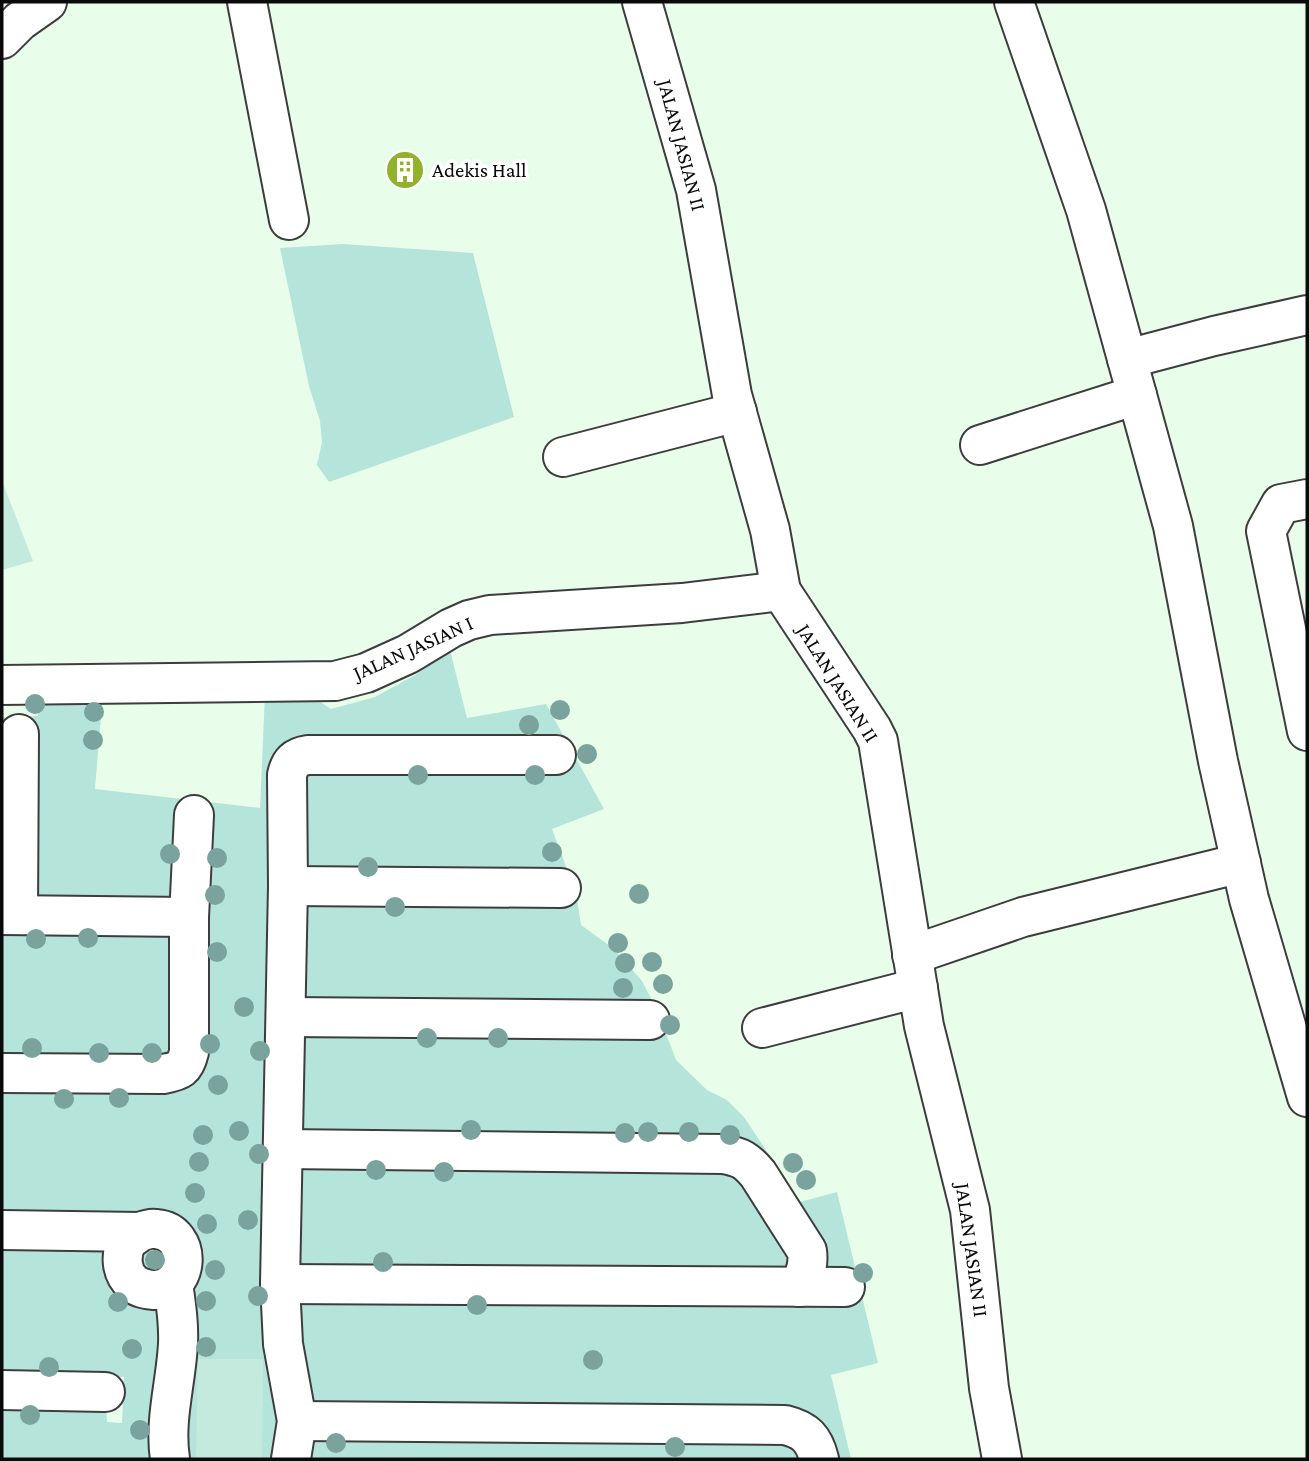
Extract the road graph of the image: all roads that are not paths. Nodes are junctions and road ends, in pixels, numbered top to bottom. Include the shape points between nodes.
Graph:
1 (47, 2) edge
2 (247, 2) edge
3 (642, 2) edge
4 (1014, 2) edge
5 (2, 39) edge
6 (289, 220) dead end
7 (1307, 315) edge
8 (1132, 377) junction
9 (737, 412) junction
10 (980, 445) dead end
11 (563, 457) dead end
12 (1307, 499) edge
13 (781, 591) junction
14 (2, 684) edge
15 (1307, 731) edge
16 (19, 734) dead end
17 (556, 755) dead end
18 (194, 815) dead end
19 (1241, 863) junction
20 (288, 886) junction
21 (561, 888) dead end
22 (10, 915) edge
23 (189, 917) junction
24 (915, 972) junction
25 (286, 1017) junction
26 (650, 1020) dead end
27 (762, 1028) dead end
28 (2, 1073) edge
29 (1307, 1097) edge
30 (283, 1150) junction
31 (2, 1230) edge
32 (280, 1284) junction
33 (799, 1287) junction
34 (845, 1287) dead end
35 (2, 1390) edge
36 (105, 1392) dead end
37 (296, 1421) junction
38 (170, 1459) edge
39 (291, 1459) edge
40 (819, 1459) edge
41 (1002, 1459) edge

1 - 5 street
2 - 6 street
3 - 9 street, JALAN JASIAN II via 696,190
4 - 8 street via 1086,210
7 - 8 street via 1213,336
8 - 10 street
8 - 19 street via 1173,526
9 - 11 street
9 - 13 street, JALAN JASIAN II
12 - 15 street via 1281,504 1266,531
13 - 14 street, JALAN JASIAN I via 682,603 490,615 451,628 366,673 335,681
13 - 24 street, JALAN JASIAN II via 878,741
16 - 22 street
17 - 20 street via 300,756 293,760 287,775
18 - 23 street
19 - 24 street via 1023,917
19 - 29 street
20 - 21 street
20 - 25 street
22 - 23 street
23 - 28 street via 189,1052 178,1071
24 - 27 street
24 - 41 street, JALAN JASIAN II via 970,1210 989,1388
25 - 26 street
25 - 30 street
30 - 32 street
30 - 33 street via 740,1157 758,1174 807,1251
31 - 38 street via 155,1228 180,1243 182,1272 173,1283 178,1345 168,1430
32 - 33 street
32 - 37 street via 283,1344
33 - 34 street
35 - 36 street
37 - 39 street
37 - 40 street via 785,1425 807,1435

